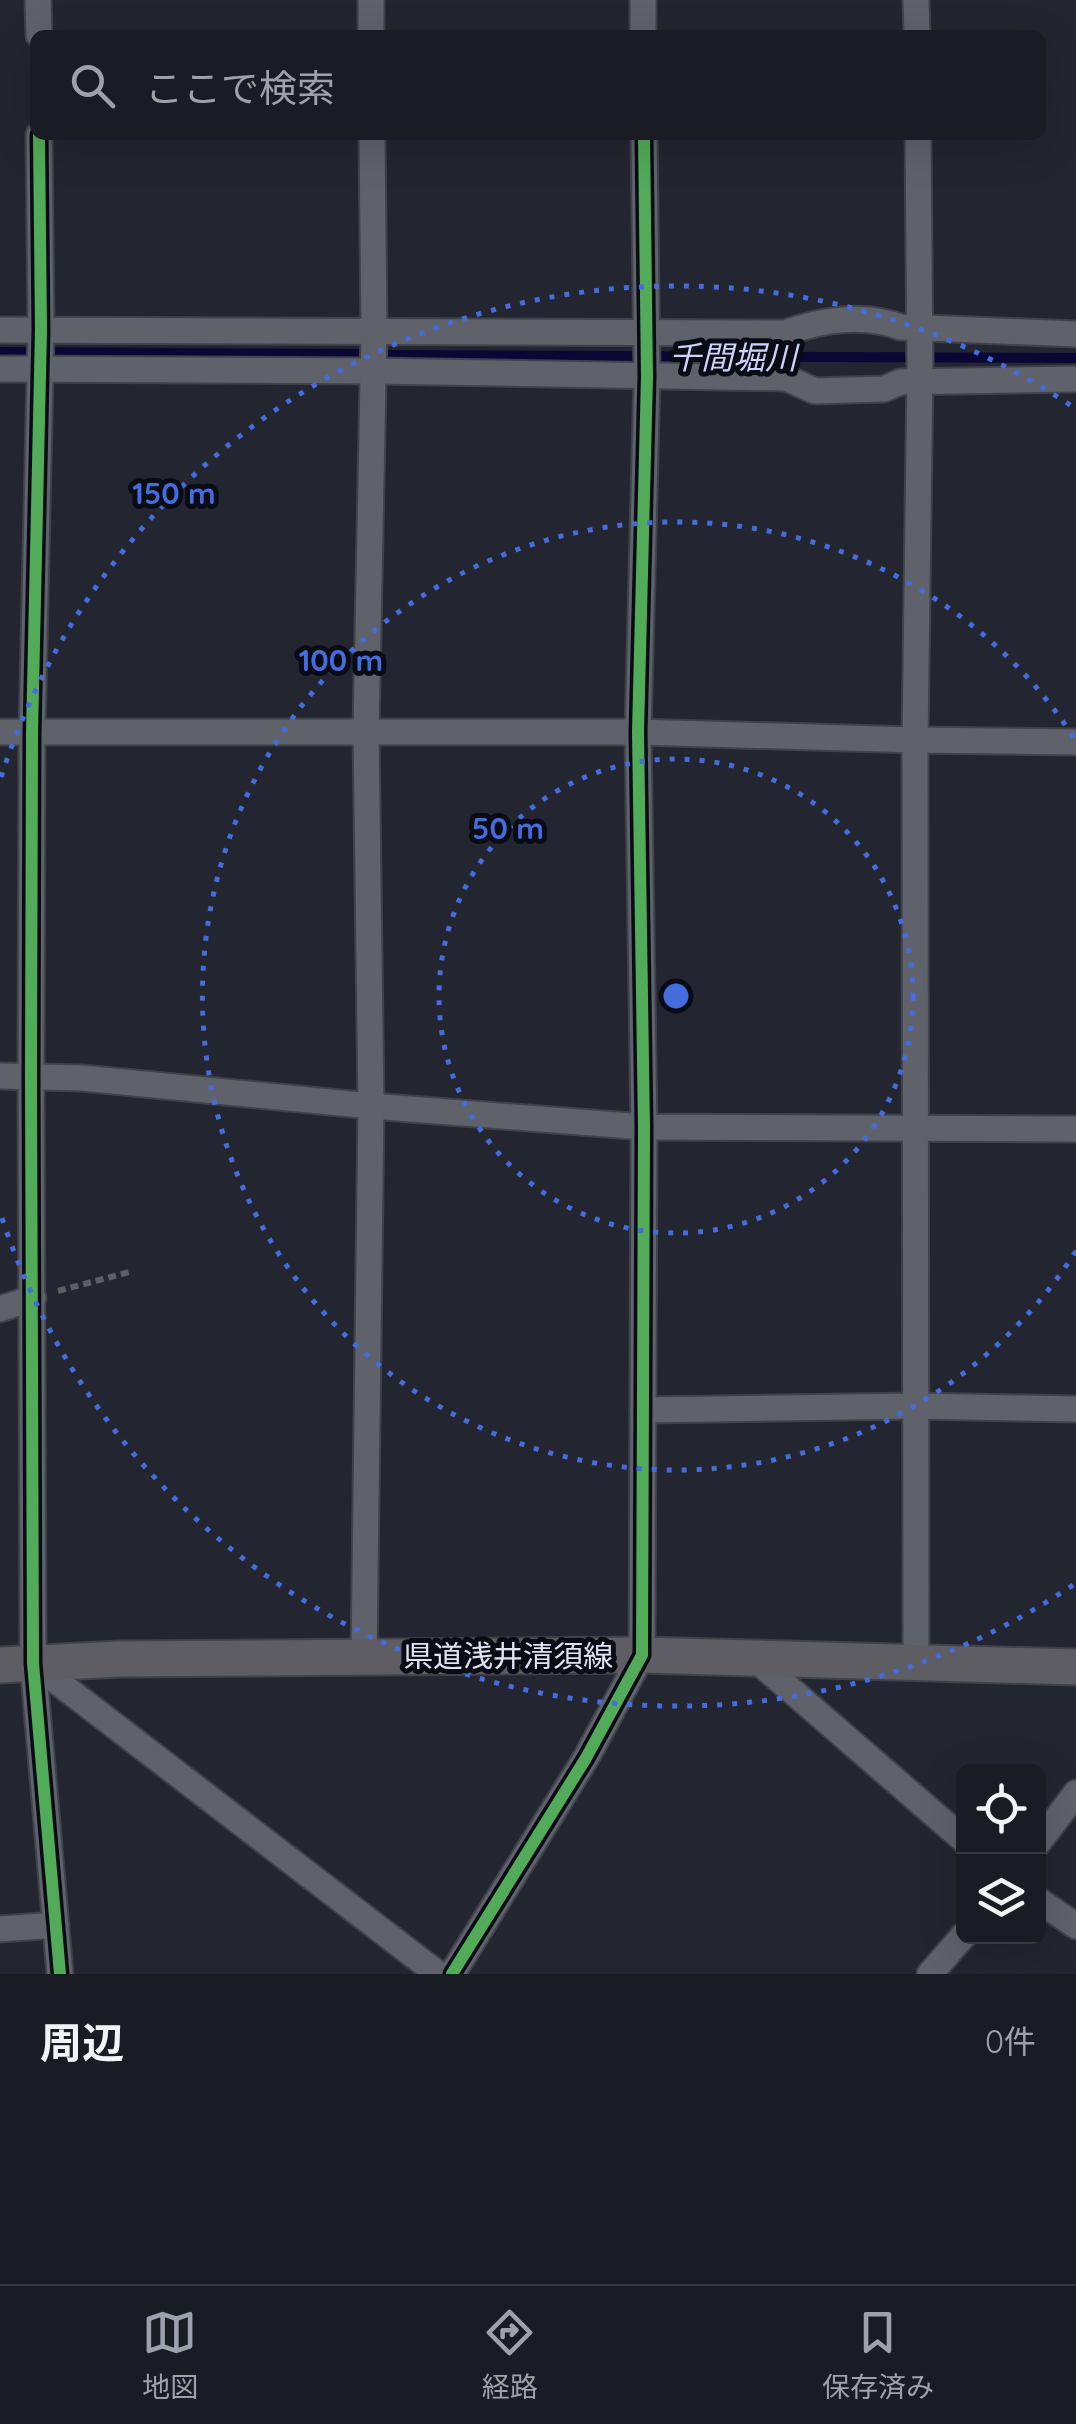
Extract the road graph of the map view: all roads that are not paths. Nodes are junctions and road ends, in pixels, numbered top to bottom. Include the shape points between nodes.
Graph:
1 (38, 0) edge
2 (371, 0) edge
3 (643, 0) edge
4 (916, 0) edge
5 (38, 30) edge
6 (371, 30) edge
7 (643, 30) edge
8 (917, 30) edge
9 (40, 140) edge
10 (372, 140) edge
11 (644, 140) edge
12 (918, 140) edge
13 (0, 330) edge
14 (374, 330) junction
15 (1076, 334) edge
16 (920, 335) junction
17 (647, 336) junction
18 (41, 350) junction
19 (0, 369) edge
20 (373, 371) junction
21 (647, 372) junction
22 (920, 377) junction
23 (1076, 379) edge
24 (366, 730) junction
25 (0, 732) edge
26 (638, 732) junction
27 (32, 733) junction
28 (916, 740) junction
29 (1076, 742) edge
30 (0, 1076) edge
31 (31, 1076) junction
32 (372, 1106) junction
33 (644, 1128) junction
34 (915, 1129) junction
35 (1076, 1129) edge
36 (33, 1298) junction
37 (0, 1309) edge
38 (916, 1406) junction
39 (1076, 1409) edge
40 (643, 1410) junction
41 (642, 1655) junction
42 (364, 1657) junction
43 (754, 1658) junction
44 (16, 1664) edge
45 (916, 1664) junction
46 (1076, 1667) edge
47 (1076, 1793) edge
48 (1046, 1832) edge
49 (956, 1833) edge
50 (1046, 1905) edge
51 (56, 1925) junction
52 (1076, 1926) edge
53 (0, 1929) edge
54 (956, 1944) edge
55 (60, 1974) edge
56 (438, 1974) edge
57 (452, 1974) edge
58 (930, 1974) edge

1 - 5 street
2 - 6 street
3 - 7 street
4 - 8 street
9 - 18 street
10 - 14 street
11 - 17 street
12 - 16 street
13 - 18 street
14 - 17 street
14 - 18 street
14 - 20 street
15 - 16 street
16 - 17 street via 883,320 814,322 785,333
16 - 22 street
17 - 21 street
18 - 19 street
18 - 20 street
18 - 27 street
20 - 21 street
20 - 24 street
21 - 22 street via 786,378 815,391 884,389
21 - 26 street
22 - 23 street
22 - 28 street
24 - 26 street
24 - 27 street
24 - 32 street
25 - 27 street
26 - 28 street
26 - 33 street
27 - 31 street
28 - 29 street
28 - 34 street
30 - 31 street
31 - 32 street
31 - 36 street
32 - 33 street
32 - 42 street
33 - 34 street
33 - 40 street
34 - 35 street
34 - 38 street
36 - 37 street
36 - 44 street
38 - 39 street
38 - 40 street
38 - 45 street
40 - 41 street
41 - 42 main road, 県道浅井清須線
41 - 43 main road, 県道浅井清須線
41 - 57 street
42 - 44 main road, 県道浅井清須線
43 - 45 main road, 県道浅井清須線
43 - 49 street
44 - 51 street
44 - 56 street
45 - 46 main road, 県道浅井清須線
47 - 48 street
50 - 52 street
51 - 53 street
51 - 55 street
54 - 58 street

